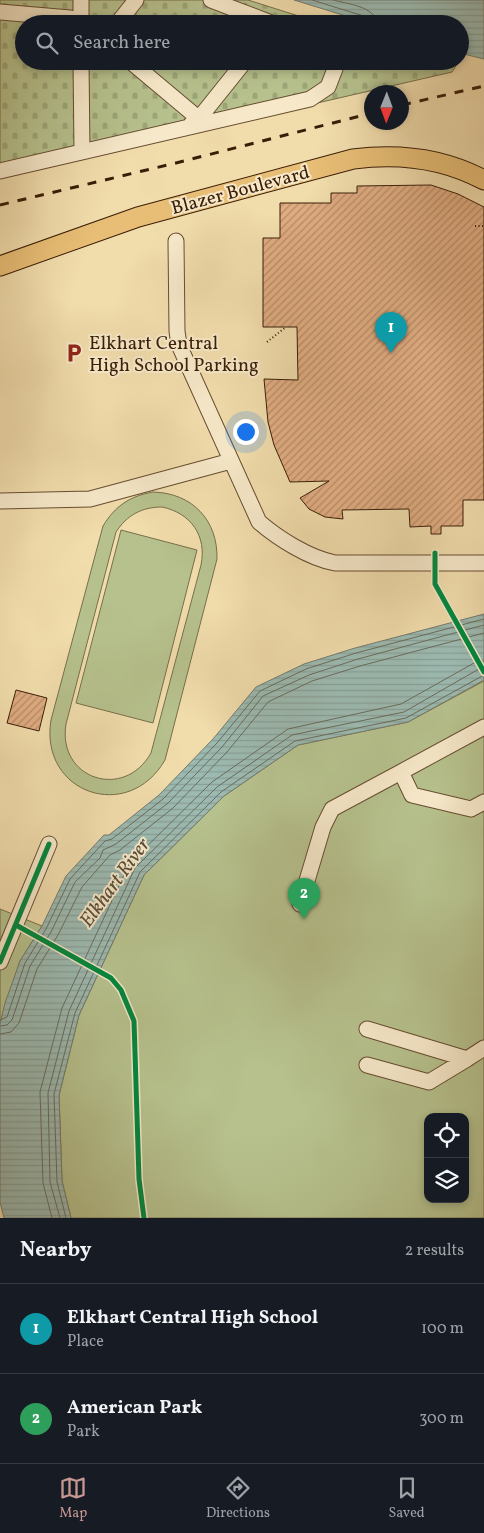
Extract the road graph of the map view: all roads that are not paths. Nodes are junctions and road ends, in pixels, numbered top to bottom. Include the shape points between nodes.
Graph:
1 (81, 0) edge
2 (136, 0) edge
3 (211, 0) edge
4 (0, 12) edge
5 (35, 15) edge
6 (82, 15) edge
7 (124, 15) edge
8 (249, 15) edge
9 (81, 70) edge
10 (139, 70) edge
11 (237, 70) edge
12 (335, 70) edge
13 (192, 123) junction
14 (82, 152) junction
15 (0, 171) edge
16 (484, 180) edge
17 (176, 241) dead end
18 (0, 266) edge
19 (230, 461) junction
20 (0, 501) edge
21 (484, 563) edge
22 (484, 726) edge
23 (401, 772) junction
24 (484, 802) edge
25 (49, 844) dead end
26 (300, 904) dead end
27 (0, 962) edge
28 (367, 1029) dead end
29 (484, 1048) edge
30 (466, 1059) junction
31 (367, 1065) dead end

1 - 6 street
2 - 7 street
3 - 8 street
4 - 5 street
9 - 14 street
10 - 13 street
11 - 13 street
12 - 13 street via 328,87 310,99
13 - 14 street
14 - 15 street
16 - 18 main road, Blazer Boulevard via 426,159 376,156 353,159 138,217
17 - 19 street via 179,345
19 - 20 street via 90,499
19 - 21 street via 259,522 325,561
22 - 23 street
23 - 24 street via 412,795 471,809
23 - 26 street via 332,809 323,827
25 - 27 street
28 - 30 street
29 - 30 street
30 - 31 street via 429,1082

